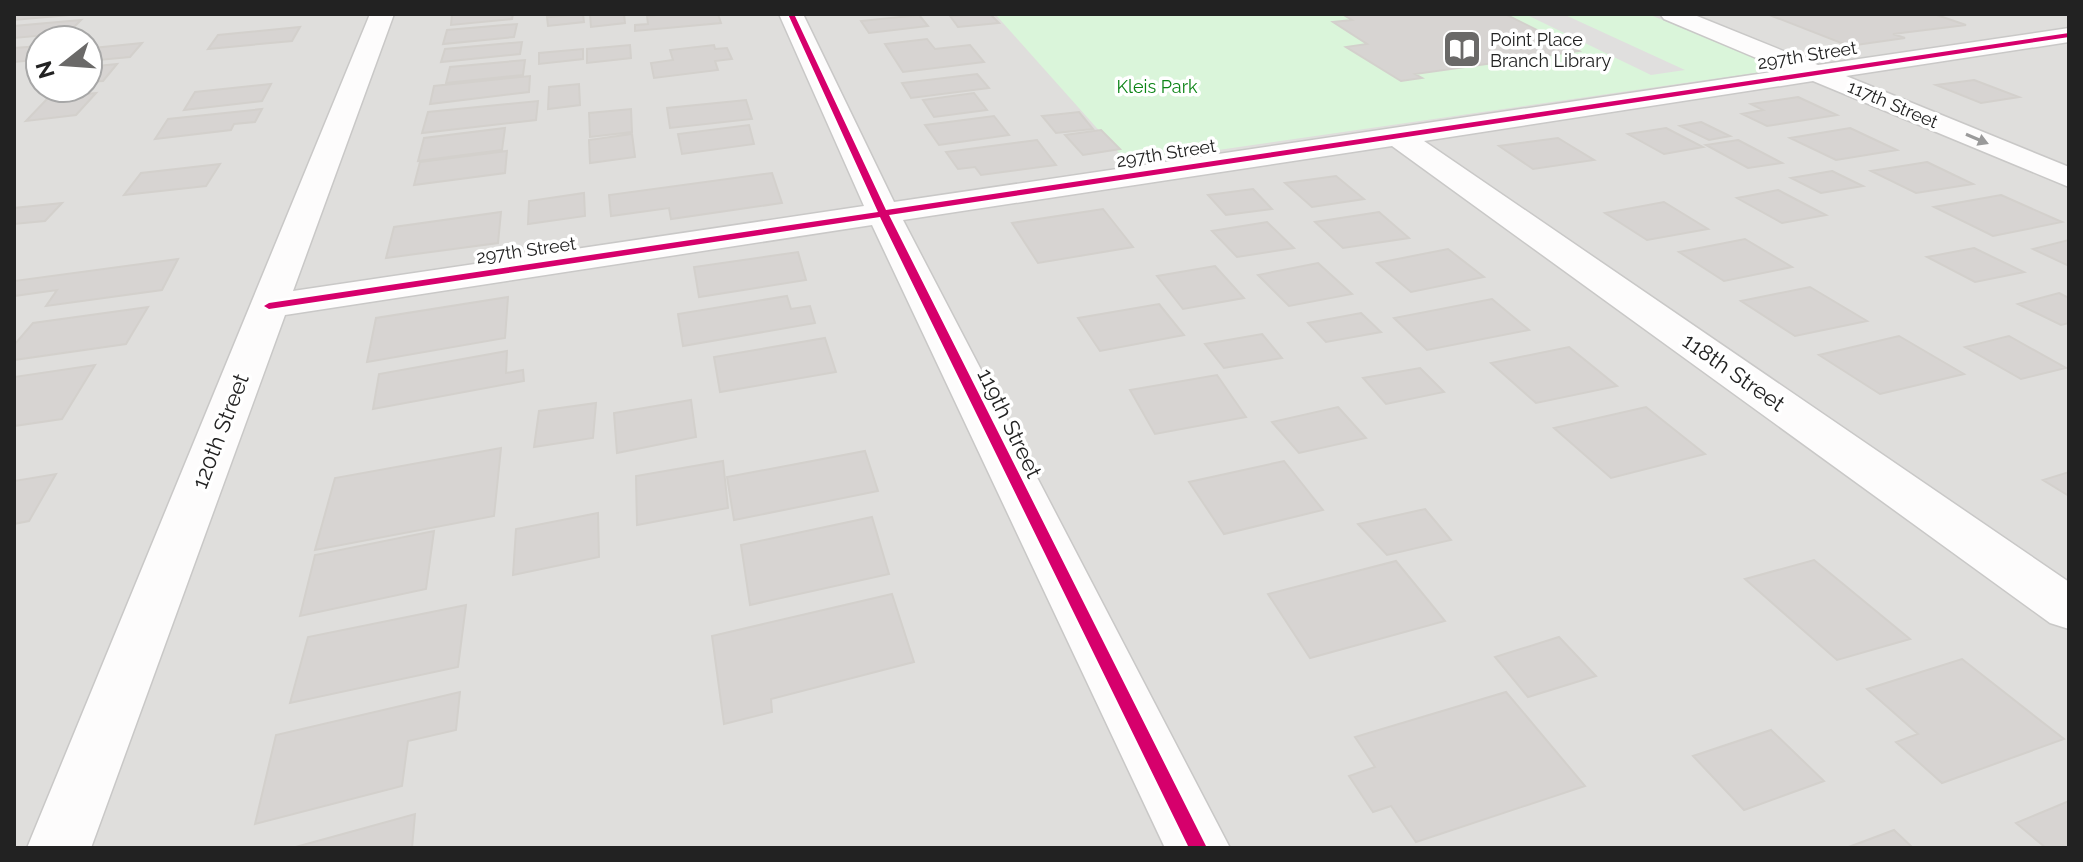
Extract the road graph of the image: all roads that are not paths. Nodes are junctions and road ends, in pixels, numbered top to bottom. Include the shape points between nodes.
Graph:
1 (382, 14) edge
2 (791, 14) edge
3 (1672, 14) edge
4 (2069, 35) edge
5 (1814, 71) junction
6 (1398, 136) junction
7 (2069, 178) edge
8 (884, 215) junction
9 (269, 306) junction
10 (2069, 609) edge
11 (59, 848) edge
12 (1198, 848) edge

1 - 9 street, 120th Street
2 - 8 street, 119th Street
3 - 5 street, 117th Street
4 - 5 street, 297th Street
5 - 6 street, 297th Street
5 -> 7 street, 117th Street
6 - 8 street, 297th Street
6 - 10 street, 118th Street
8 - 9 street, 297th Street
8 - 12 street, 119th Street
9 - 11 street, 120th Street

